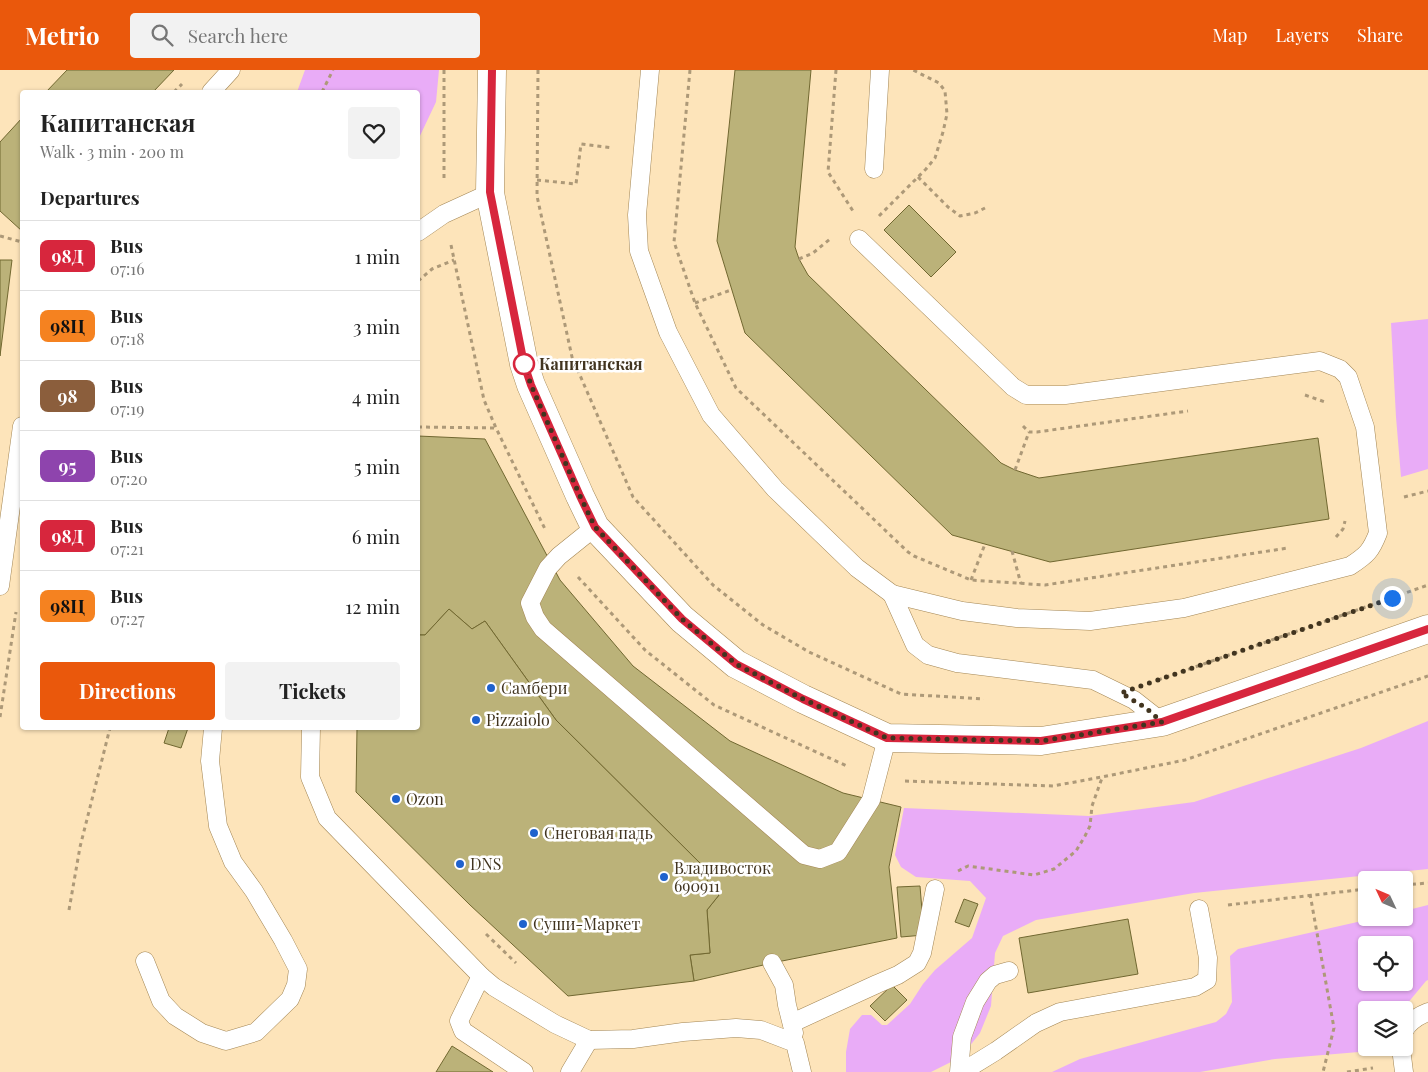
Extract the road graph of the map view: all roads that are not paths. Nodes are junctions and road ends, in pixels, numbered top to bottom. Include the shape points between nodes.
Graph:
1 (231, 70) edge
2 (492, 70) edge
3 (650, 70) edge
4 (880, 70) edge
5 (213, 90) edge
6 (874, 169) dead end
7 (490, 192) junction
8 (420, 231) edge
9 (859, 239) dead end
10 (20, 441) edge
11 (595, 527) junction
12 (0, 586) edge
13 (892, 594) junction
14 (1428, 629) edge
15 (1162, 722) junction
16 (213, 730) edge
17 (311, 730) edge
18 (887, 738) junction
19 (935, 889) road end
20 (1199, 909) dead end
21 (145, 961) dead end
22 (772, 962) dead end
23 (1009, 971) dead end
24 (481, 976) junction
25 (1428, 1012) edge
26 (1413, 1020) edge
27 (792, 1023) junction
28 (589, 1040) junction
29 (795, 1044) junction
30 (1402, 1056) edge
31 (524, 1072) edge
32 (570, 1072) edge
33 (802, 1072) edge
34 (961, 1072) edge
35 (1404, 1072) edge

1 - 5 lane
2 - 7 main road
3 - 13 lane via 637,215 639,251 668,332 711,415 775,489 858,568
4 - 6 lane
7 - 8 lane via 444,214
7 - 11 main road via 524,364
9 - 13 lane via 1013,387 1026,395 1065,395 1320,361 1340,369 1348,377 1365,427 1378,533 1372,548 1350,566 1184,608 1090,621 1017,618 962,611
10 - 12 lane
11 - 18 main road via 682,619 736,664
11 - 18 lane via 548,568 530,603 535,617 543,628 804,854 820,859 838,852 871,800
13 - 15 lane via 915,644 928,655 957,663 1093,680 1146,708
14 - 15 main road
15 - 18 main road via 1041,741
16 - 21 lane via 210,760 218,826 233,862 298,969 296,985 290,999 256,1032 226,1041 202,1033 175,1016 160,1001
17 - 24 lane via 310,777 327,818
19 - 27 lane via 917,963 898,976
20 - 34 lane via 1208,958 1207,980 1195,987 1060,1012 1036,1023
22 - 27 lane via 784,985
23 - 34 lane via 988,981 975,1002 962,1037
24 - 28 lane via 540,1015
24 - 31 lane via 459,1021 463,1031
25 - 26 lane
27 - 29 lane
28 - 29 lane via 736,1028 760,1030
28 - 32 lane
29 - 33 lane
30 - 35 lane

